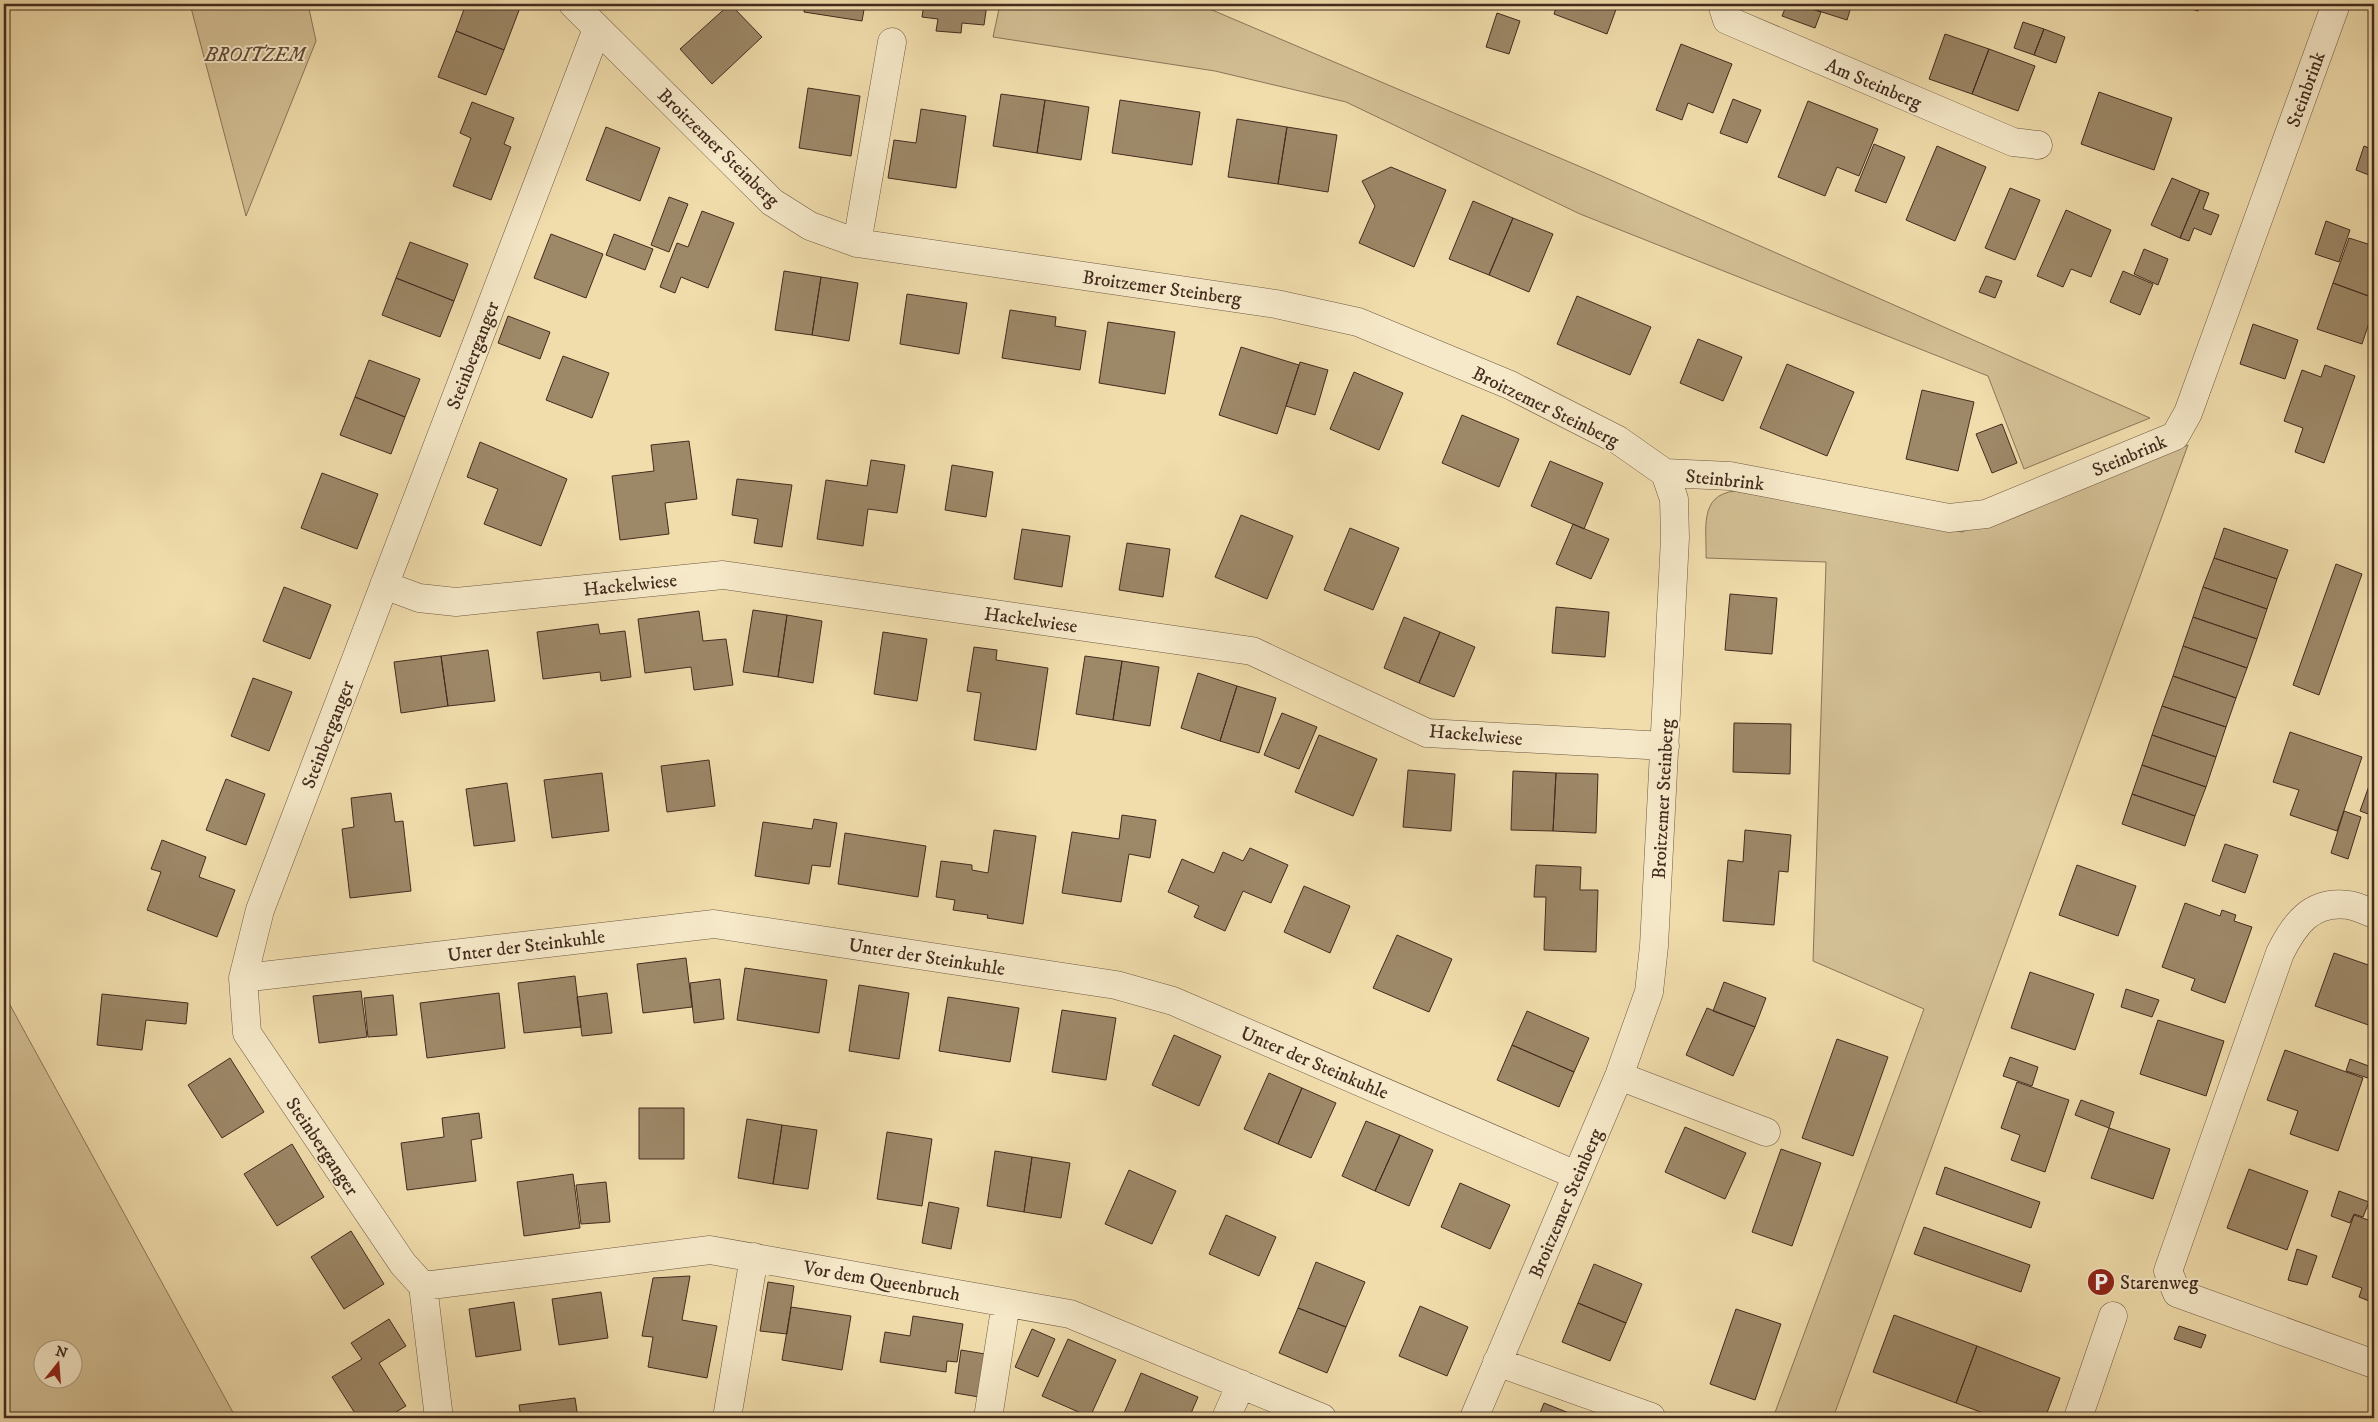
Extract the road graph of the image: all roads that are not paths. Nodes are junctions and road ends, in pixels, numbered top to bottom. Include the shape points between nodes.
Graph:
1 (573, 4) edge
2 (1722, 4) edge
3 (2336, 4) edge
4 (597, 28) junction
5 (892, 42) dead end
6 (2038, 145) dead end
7 (858, 243) junction
8 (1665, 473) junction
9 (384, 585) junction
10 (1665, 746) junction
11 (2374, 914) edge
12 (243, 978) junction
13 (1619, 1076) junction
14 (1766, 1132) dead end
15 (1576, 1175) junction
16 (754, 1257) junction
17 (423, 1286) junction
18 (1006, 1303) junction
19 (2114, 1316) dead end
20 (1498, 1362) junction
21 (2374, 1364) edge
22 (1241, 1384) junction
23 (1651, 1417) dead end
24 (439, 1418) edge
25 (727, 1418) edge
26 (988, 1418) edge
27 (1226, 1418) edge
28 (1322, 1418) edge
29 (1474, 1418) edge
30 (2078, 1418) edge

1 - 4 street, Broitzemer Steinberg
2 - 6 street, Am Steinberg via 1727,20 2013,142
3 - 8 street, Steinbrink via 2188,413 2174,436 1986,514 1949,518 1730,476
4 - 7 street, Broitzemer Steinberg via 772,202 810,226
4 - 9 street, Steinberganger
5 - 7 street
7 - 8 street, Broitzemer Steinberg via 1276,304 1358,322 1571,414 1618,440
8 - 10 street, Broitzemer Steinberg via 1674,498 1675,538
9 - 10 street, Hackelwiese via 419,598 456,602 723,575 1252,651 1427,733
9 - 12 street, Steinberganger via 260,910
10 - 13 street, Broitzemer Steinberg via 1649,992
11 - 21 street via 2348,905 2322,907 2300,920 2290,934 2276,963 2168,1270 2177,1293
12 - 15 street, Unter der Steinkuhle via 714,924 1116,985 1173,1001
12 - 17 street, Steinberganger via 247,1033 403,1264
13 - 14 street
13 - 15 street, Broitzemer Steinberg
15 - 20 street, Broitzemer Steinberg
16 - 17 street, Vor dem Queenbruch via 710,1250
16 - 18 street, Vor dem Queenbruch
16 - 25 street
17 - 24 street
18 - 22 street, Vor dem Queenbruch via 1070,1314
18 - 26 street
19 - 30 street
20 - 23 street
20 - 29 street, Broitzemer Steinberg
22 - 27 street
22 - 28 street, Vor dem Queenbruch

